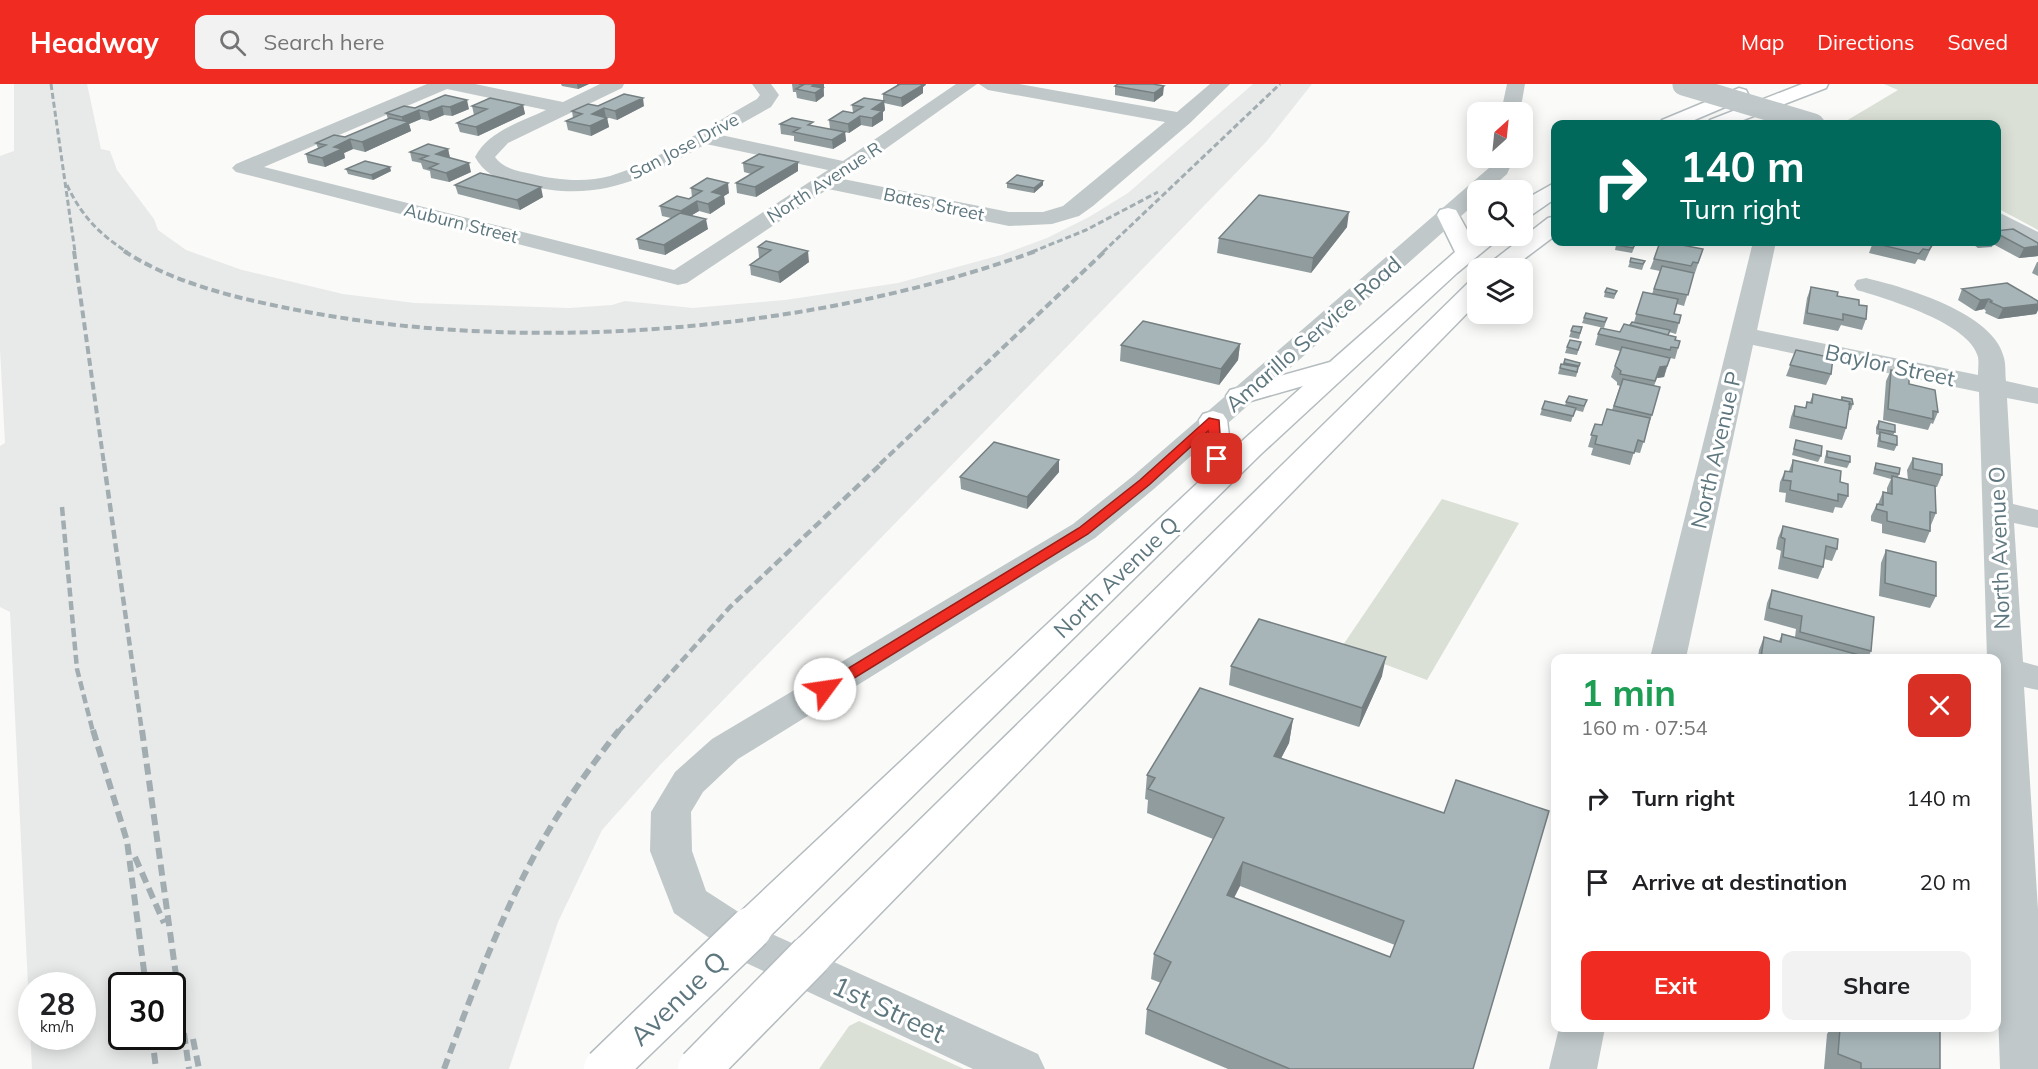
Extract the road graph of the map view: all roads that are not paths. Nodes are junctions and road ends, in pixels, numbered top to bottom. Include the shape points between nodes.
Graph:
1 (442, 84) edge
2 (448, 84) edge
3 (615, 84) edge
4 (760, 84) edge
5 (968, 84) edge
6 (988, 84) edge
7 (1221, 84) edge
8 (1516, 84) edge
9 (1682, 84) edge
10 (1819, 84) edge
11 (1756, 87) dead end
12 (1512, 102) edge
13 (565, 108) junction
14 (1183, 119) junction
15 (1678, 120) edge
16 (1727, 120) edge
17 (1802, 120) edge
18 (703, 137) junction
19 (846, 168) junction
20 (1501, 168) edge
21 (825, 182) junction
22 (1551, 191) edge
23 (1533, 204) edge
24 (1448, 215) junction
25 (2001, 221) edge
26 (1551, 227) edge
27 (1467, 233) edge
28 (2038, 241) edge
29 (1476, 246) edge
30 (1763, 246) edge
31 (1511, 258) edge
32 (678, 278) joint
33 (1866, 285) dead end
34 (1467, 297) edge
35 (1743, 335) junction
36 (1340, 367) junction
37 (1992, 386) junction
38 (1240, 396) junction
39 (2038, 396) edge
40 (1213, 420) junction
41 (1220, 478) junction
42 (1998, 510) junction
43 (2038, 519) edge
44 (1669, 654) edge
45 (2004, 670) junction
46 (2038, 678) edge
47 (754, 938) junction
48 (1581, 1032) edge
49 (605, 1069) edge
50 (699, 1069) edge
51 (1021, 1069) edge
52 (1573, 1069) edge
53 (2024, 1069) edge

1 - 32 street, Auburn Street via 243,168
2 - 13 street
3 - 13 street, San Jose Drive
4 - 18 street, San Jose Drive via 770,94 764,103
5 - 19 street, North Avenue R
6 - 14 street
7 - 14 street
8 - 12 street
9 - 17 street, bridge
10 - 16 main road
11 - 15 main road
13 - 18 street, San Jose Drive via 501,139 485,157 491,167 550,185 613,182
14 - 21 street, Bates Street via 1071,211 1044,219 973,213
18 - 19 street
19 - 21 street, North Avenue R
20 - 24 street, Amarillo Service Road
21 - 32 street, North Avenue R
22 - 23 main road
24 - 27 main road
24 - 38 street, Amarillo Service Road
25 - 28 street
26 - 31 main road
29 - 36 main road, North Avenue Q
30 - 35 street, North Avenue P
33 - 37 street, North Avenue O via 1922,302 1976,335 1987,345 1991,356
34 - 50 main road, bridge
35 - 37 street, Baylor Street
35 - 44 street, North Avenue P
36 - 38 main road
36 - 41 main road, North Avenue Q
37 - 39 street, Baylor Street
37 - 42 street, North Avenue O
38 - 40 street, Amarillo Service Road
40 - 41 main road
40 - 47 street, Amarillo Service Road via 1084,531 725,749 689,782 671,812 669,839 688,901
41 - 47 main road, North Avenue Q via 838,843
42 - 43 street
42 - 45 street, North Avenue O
45 - 46 street
45 - 53 street, North Avenue O
47 - 49 main road, Avenue Q, bridge
47 - 51 street, 1st Street
48 - 52 street

